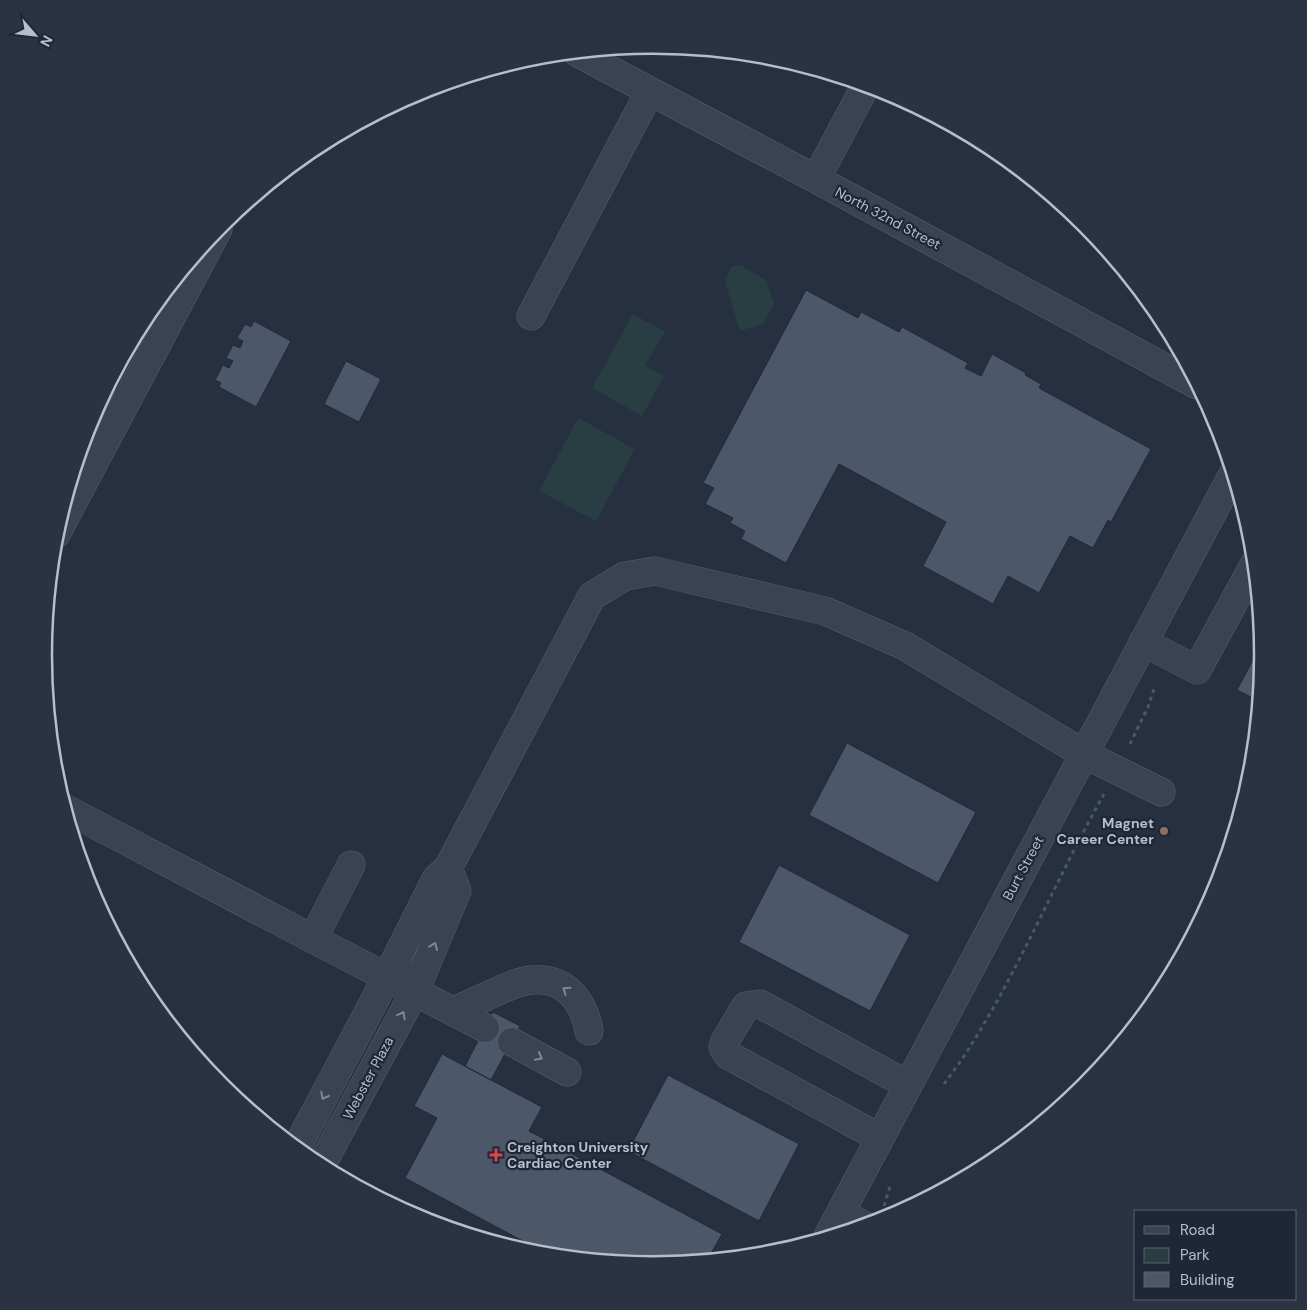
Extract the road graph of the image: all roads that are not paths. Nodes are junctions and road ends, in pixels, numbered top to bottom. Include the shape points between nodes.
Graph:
1 (587, 58) edge
2 (650, 91) junction
3 (862, 92) edge
4 (816, 179) junction
5 (202, 259) edge
6 (531, 316) dead end
7 (1188, 380) edge
8 (1231, 490) edge
9 (72, 504) edge
10 (1249, 575) edge
11 (1155, 648) junction
12 (1084, 754) junction
13 (1161, 792) dead end
14 (74, 813) edge
15 (351, 866) dead end
16 (448, 868) junction
17 (312, 939) junction
18 (387, 977) junction
19 (415, 991) junction
20 (454, 1011) junction
21 (485, 1028) dead end
22 (589, 1030) dead end
23 (512, 1042) dead end
24 (567, 1072) dead end
25 (908, 1085) junction
26 (880, 1138) junction
27 (300, 1141) edge
28 (325, 1158) edge
29 (854, 1222) edge

1 - 2 street, North 32nd Street
2 - 4 street, North 32nd Street
2 - 6 street
3 - 4 street
4 - 7 street, North 32nd Street
5 - 9 street
8 - 11 street, Burt Street
10 - 11 street via 1197,670
11 - 12 street, Burt Street
12 - 13 street
12 - 16 street via 905,646 825,611 655,571 625,576 592,596
12 - 25 street, Burt Street
14 - 17 street
15 - 17 street
16 - 18 street via 436,879
19 -> 16 street, Webster Plaza via 457,891
17 - 18 street
18 - 19 street
18 -> 27 street
19 - 20 street
28 -> 19 street, Webster Plaza
20 - 21 street
22 -> 20 street via 584,1010 575,996 548,981 532,980 512,985
23 -> 24 street
25 - 26 street, Burt Street
25 - 26 street via 760,1004 746,1006 725,1041 723,1047 728,1055
26 - 29 street, Burt Street

